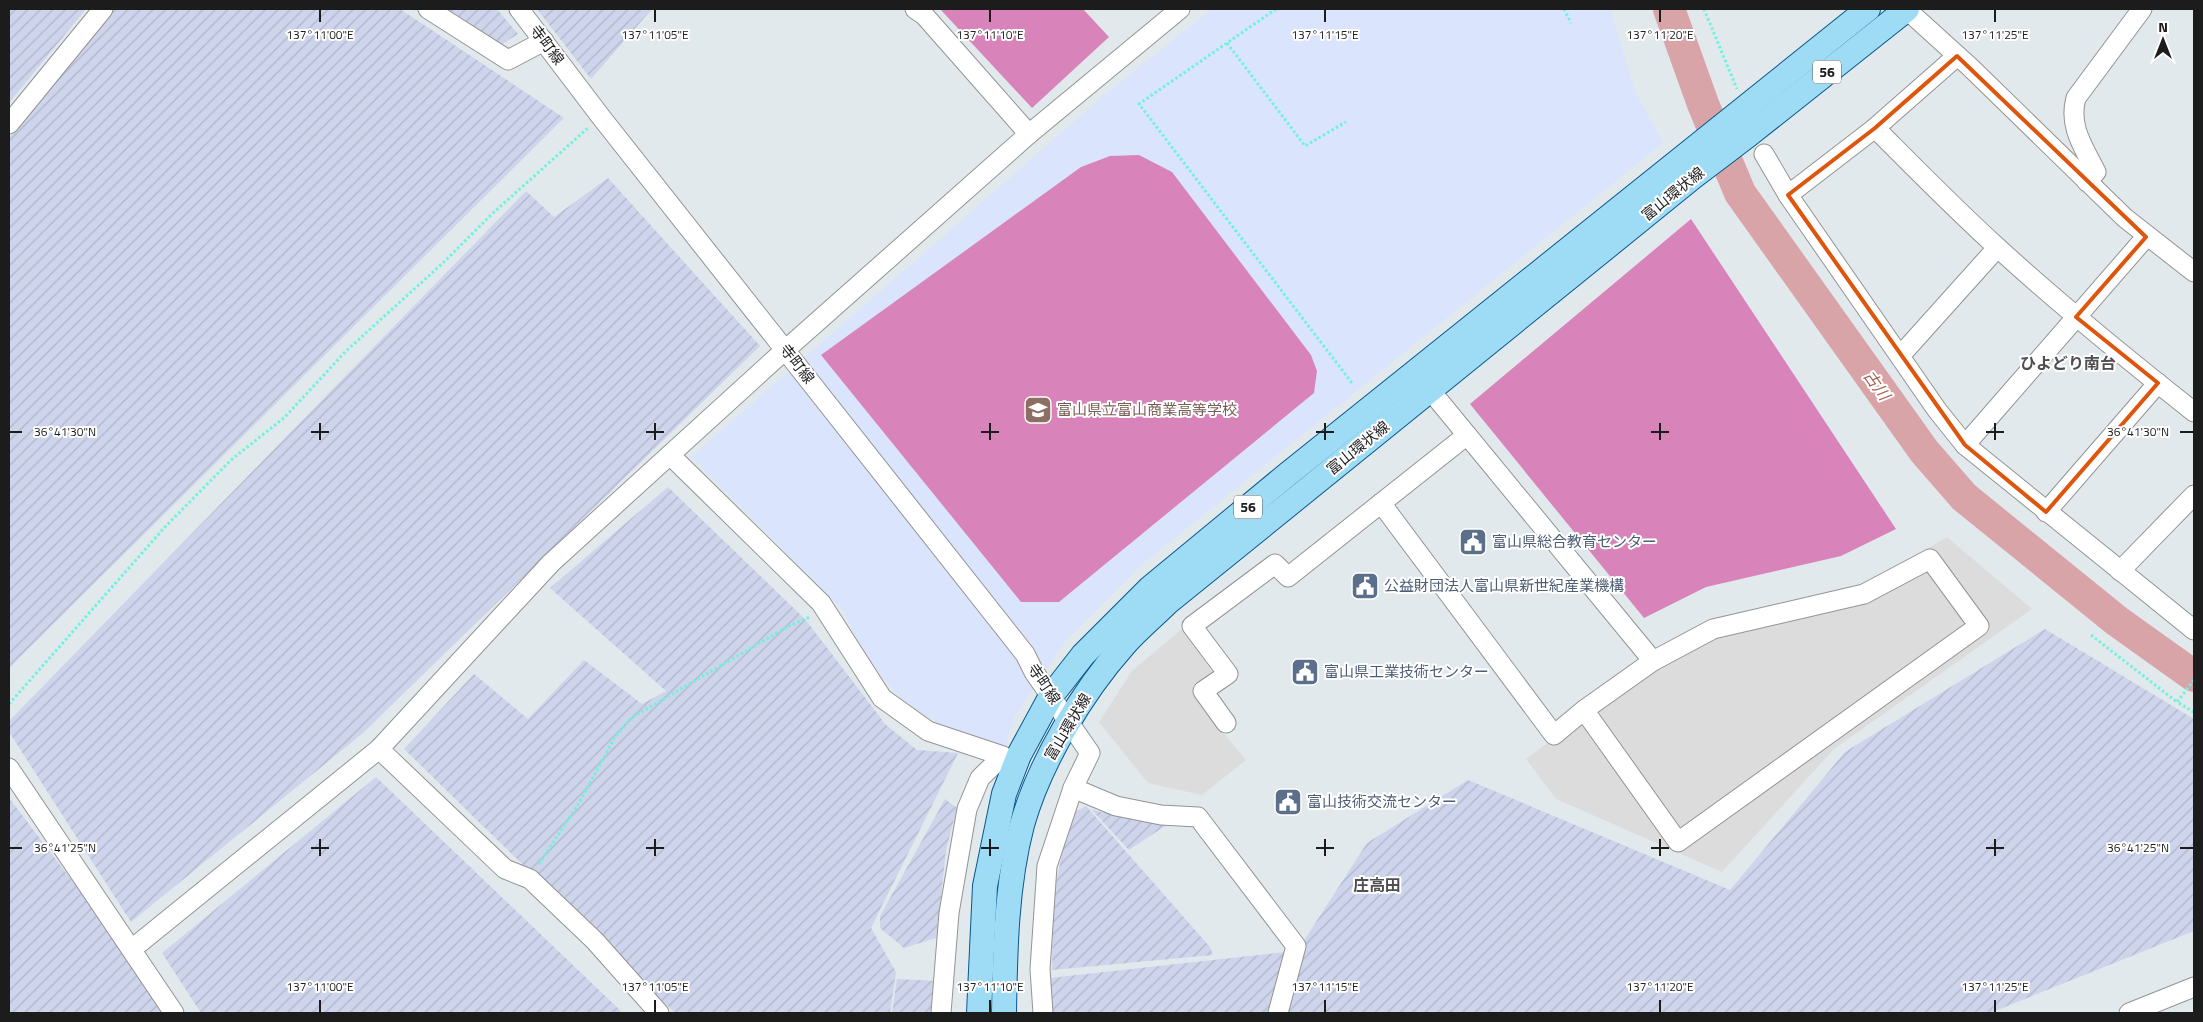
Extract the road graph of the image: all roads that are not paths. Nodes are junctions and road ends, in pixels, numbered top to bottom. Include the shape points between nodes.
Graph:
1 (103, 9) edge
2 (428, 9) edge
3 (519, 9) edge
4 (916, 9) edge
5 (1180, 9) edge
6 (1868, 9) edge
7 (1906, 9) edge
8 (2142, 9) edge
9 (544, 41) junction
10 (1957, 56) junction
11 (9, 124) edge
12 (1876, 128) junction
13 (1029, 134) junction
14 (1764, 154) dead end
15 (1689, 166) junction
16 (2088, 182) junction
17 (1788, 195) junction
18 (2146, 237) junction
19 (1997, 248) junction
20 (2170, 253) junction
21 (2194, 256) edge
22 (2194, 272) edge
23 (2076, 317) junction
24 (786, 349) junction
25 (1900, 356) junction
26 (2158, 383) junction
27 (1430, 390) junction
28 (2194, 412) edge
29 (1467, 435) junction
30 (1965, 445) junction
31 (670, 455) junction
32 (2194, 495) edge
33 (1381, 502) junction
34 (2046, 512) junction
35 (2120, 571) junction
36 (2194, 630) edge
37 (1653, 661) junction
38 (1051, 696) junction
39 (1584, 710) junction
40 (1070, 722) junction
41 (1226, 723) dead end
42 (379, 749) junction
43 (9, 768) edge
44 (1073, 788) junction
45 (132, 949) junction
46 (2194, 987) edge
47 (174, 1013) edge
48 (659, 1013) edge
49 (942, 1013) edge
50 (979, 1013) edge
51 (1004, 1013) edge
52 (1042, 1013) edge
53 (1278, 1013) edge
54 (2129, 1013) edge

1 - 11 street
2 - 9 street via 508,60
3 - 9 street, 寺町線
4 - 13 street
5 - 13 street
6 - 15 main road, 富山環状線 / 56 via 1738,101
7 - 10 street
7 - 15 main road, 富山環状線 / 56 via 1747,136
8 - 16 street via 2076,98 2074,128 2096,172
9 - 24 street, 寺町線
10 - 12 street
10 - 16 street
12 - 17 street
12 - 19 street via 1947,202
13 - 24 street
14 - 17 street
15 - 27 main road, 富山環状線 / 56
15 - 38 main road, 富山環状線 / 56 via 1150,588 1083,655
16 - 18 street
17 - 25 street
18 - 20 street
18 - 23 street
19 - 23 street
19 - 25 street
20 - 21 street
20 - 22 street
23 - 26 street
23 - 30 street
24 - 31 street
24 - 38 street, 寺町線 via 1025,654
25 - 30 street
26 - 28 street
26 - 34 street
27 - 29 street
27 - 40 main road, 富山環状線 / 56 via 1167,603 1124,644
29 - 33 street
29 - 37 street
30 - 34 street
31 - 42 street via 552,563
31 - 49 street via 827,610 882,698 928,731 1003,756 980,778 968,808 949,913
32 - 35 street
33 - 39 street via 1554,735
33 - 41 street via 1288,577 1275,564 1192,626 1228,674 1203,691
34 - 35 street
35 - 36 street
37 - 39 street
37 - 39 street via 1713,630 1864,594 1930,559 1979,626 1678,842
38 - 40 street, 寺町線
38 - 50 main road, 富山環状線 / 56 via 1019,755 1004,794 985,886
40 - 44 street, 寺町線 via 1090,752
40 - 51 main road, 富山環状線 / 56 via 1045,766 1022,825 1011,888
42 - 45 street
42 - 48 street via 505,869 530,879 595,941
43 - 45 street
44 - 52 street via 1047,866 1040,969
44 - 53 street via 1116,806 1198,817 1296,946
45 - 47 street
46 - 54 street

